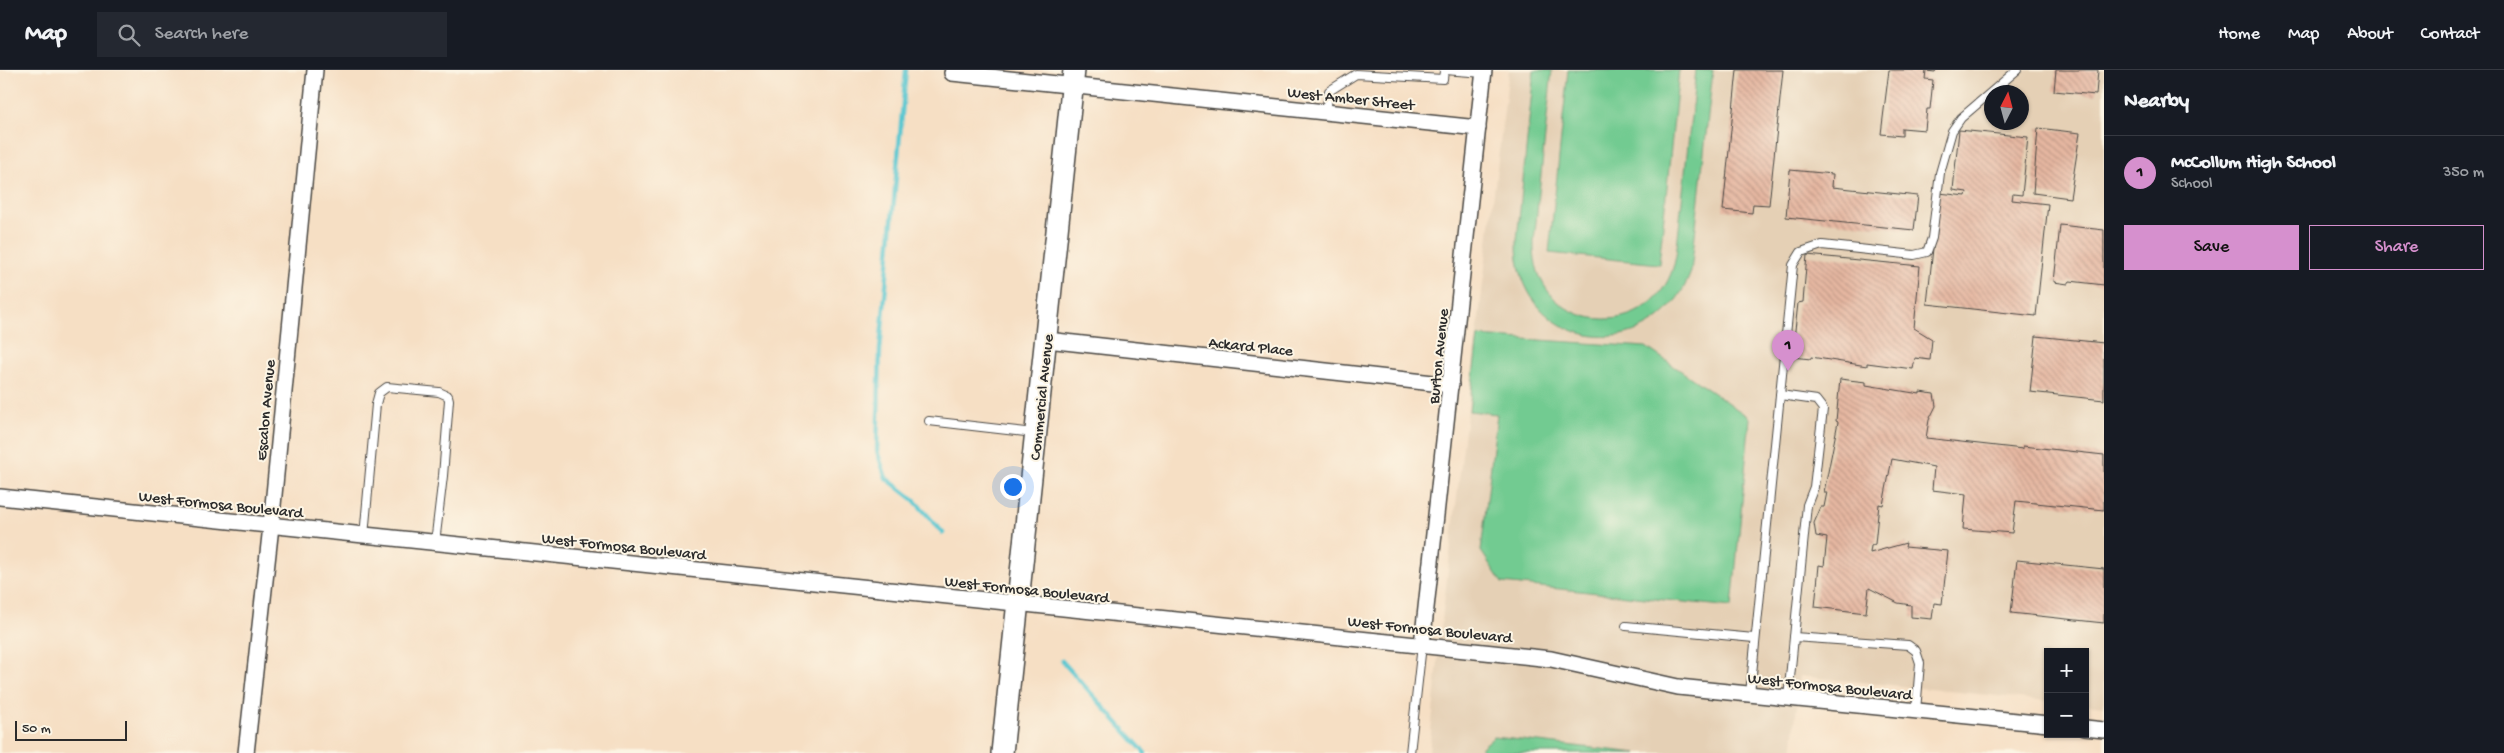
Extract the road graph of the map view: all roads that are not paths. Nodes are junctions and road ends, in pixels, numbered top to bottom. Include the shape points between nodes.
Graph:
1 (315, 70) edge
2 (2017, 70) edge
3 (1444, 71) edge
4 (1356, 72) edge
5 (1484, 72) edge
6 (952, 73) dead end
7 (1012, 75) edge
8 (1073, 78) edge
9 (1326, 112) junction
10 (1478, 128) junction
11 (1047, 340) junction
12 (1451, 385) junction
13 (1780, 395) junction
14 (929, 421) dead end
15 (1036, 434) junction
16 (0, 497) edge
17 (271, 526) junction
18 (364, 536) junction
19 (435, 543) junction
20 (1016, 604) junction
21 (1626, 626) dead end
22 (1794, 636) junction
23 (1754, 638) junction
24 (1422, 645) junction
25 (1750, 694) junction
26 (1788, 698) junction
27 (1916, 711) junction
28 (2044, 724) edge
29 (2089, 728) edge
30 (2104, 730) edge
31 (246, 753) edge
32 (1002, 753) edge
33 (1410, 753) edge

1 - 17 street, Escalon Avenue
2 - 13 lane via 1961,118 1952,131 1940,173 1932,238 1927,252 1914,255 1822,245 1801,252 1793,265 1790,283
3 - 4 lane via 1443,79
3 - 5 lane
4 - 9 lane via 1329,91
5 - 10 street, Burton Avenue
6 - 7 street, West Amber Street
7 - 8 street, West Amber Street
8 - 9 street, West Amber Street
8 - 11 street, Commercial Avenue
9 - 10 street, West Amber Street
10 - 12 street, Burton Avenue
11 - 12 street, Ackard Place
11 - 15 street, Commercial Avenue
12 - 24 street, Burton Avenue
13 - 22 lane via 1816,400 1823,409 1814,487 1807,505
13 - 23 lane
14 - 15 lane
15 - 20 street, Commercial Avenue
16 - 17 street, West Formosa Boulevard
17 - 18 street, West Formosa Boulevard
17 - 31 street, Escalon Avenue
18 - 19 street, West Formosa Boulevard
18 - 19 lane via 376,404 378,393 387,386 448,396
19 - 20 street, West Formosa Boulevard
20 - 24 street, West Formosa Boulevard
20 - 32 street, Commercial Avenue
21 - 23 lane
22 - 26 lane
22 - 27 lane via 1908,645 1916,651 1920,663
23 - 25 lane
24 - 25 street, West Formosa Boulevard via 1551,659 1678,687
24 - 33 lane
25 - 26 street, West Formosa Boulevard
26 - 27 street, West Formosa Boulevard
27 - 28 street, West Formosa Boulevard
29 - 30 street

